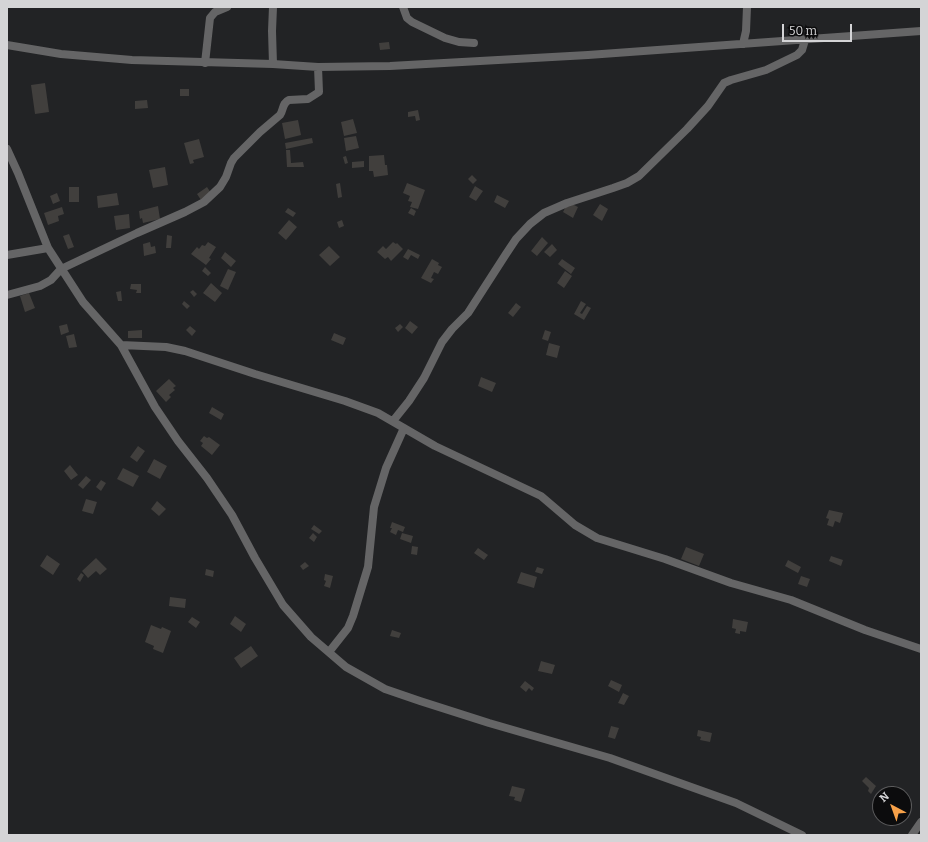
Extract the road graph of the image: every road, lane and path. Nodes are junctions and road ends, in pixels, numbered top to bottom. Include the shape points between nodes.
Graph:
1 (227, 7) edge
2 (273, 7) edge
3 (403, 7) edge
4 (747, 7) edge
5 (921, 31) edge
6 (805, 40) junction
7 (474, 43) dead end
8 (743, 44) junction
9 (7, 45) edge
10 (205, 63) junction
11 (273, 64) junction
12 (318, 67) junction
13 (7, 149) edge
14 (48, 248) junction
15 (7, 255) edge
16 (61, 269) junction
17 (7, 296) edge
18 (121, 345) junction
19 (393, 421) junction
20 (404, 428) junction
21 (921, 649) edge
22 (329, 652) junction
23 (921, 822) edge
24 (802, 835) edge
25 (912, 835) edge

1 - 10 street via 215,12 210,18
2 - 11 street
3 - 7 street via 407,18 412,22 445,38
4 - 8 street
5 - 6 street
6 - 8 street
6 - 19 street via 802,50 797,55 766,70 724,83 687,130 639,176 627,183 566,203 544,213 530,224 516,239 468,312 442,342 424,378
8 - 12 street via 463,63
9 - 10 street via 61,54 124,60
10 - 11 street
11 - 12 street
12 - 16 street via 319,92 308,99 286,101 280,115 234,158 220,187 204,202
13 - 14 street
14 - 15 street
14 - 16 street
16 - 17 street via 45,283
16 - 18 street via 83,302
18 - 19 street via 166,347 185,351 346,401
18 - 22 street via 174,436 236,521 283,605 311,637
19 - 20 street
20 - 21 street via 435,446 541,496 575,525 597,538 731,583 791,600
20 - 22 street via 386,468 374,507 368,567 353,616 348,628
22 - 24 street via 346,667 385,689 489,724 610,758 736,802
23 - 25 street

